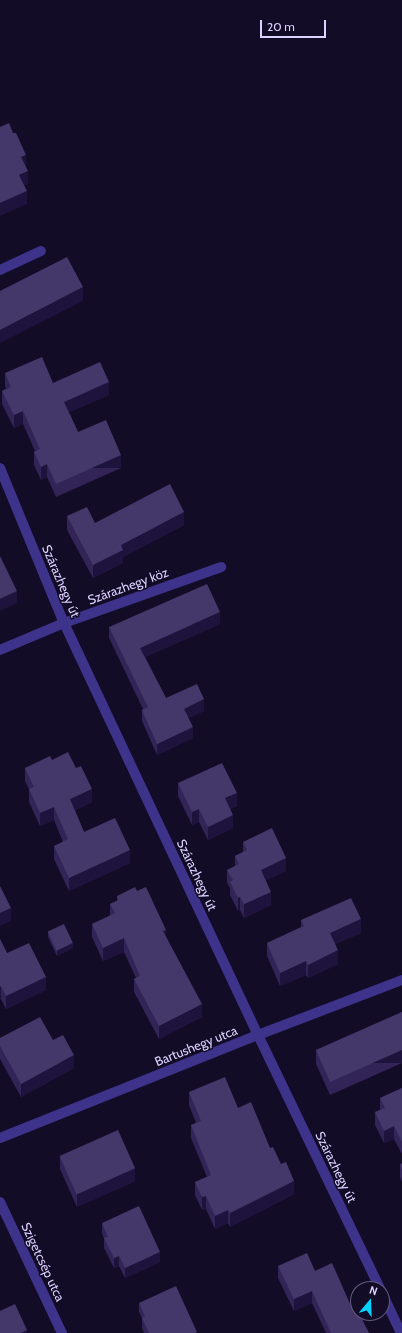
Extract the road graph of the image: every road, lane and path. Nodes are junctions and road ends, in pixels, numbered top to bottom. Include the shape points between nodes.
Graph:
1 (41, 251) dead end
2 (0, 270) edge
3 (0, 468) edge
4 (221, 567) dead end
5 (64, 623) junction
6 (0, 650) edge
7 (402, 980) edge
8 (258, 1035) junction
9 (0, 1138) edge
10 (0, 1202) edge
11 (376, 1281) edge
12 (390, 1310) edge
13 (62, 1333) edge
14 (401, 1333) edge

1 - 2 street
3 - 5 street, Szárazhegy út
4 - 5 street, Szárazhegy köz
5 - 6 street, Szárazhegy köz
5 - 8 street, Szárazhegy út
7 - 8 street, Bartushegy utca
8 - 9 street, Bartushegy utca
8 - 11 street, Szárazhegy út
10 - 13 street, Szigetcsép utca
12 - 14 street

